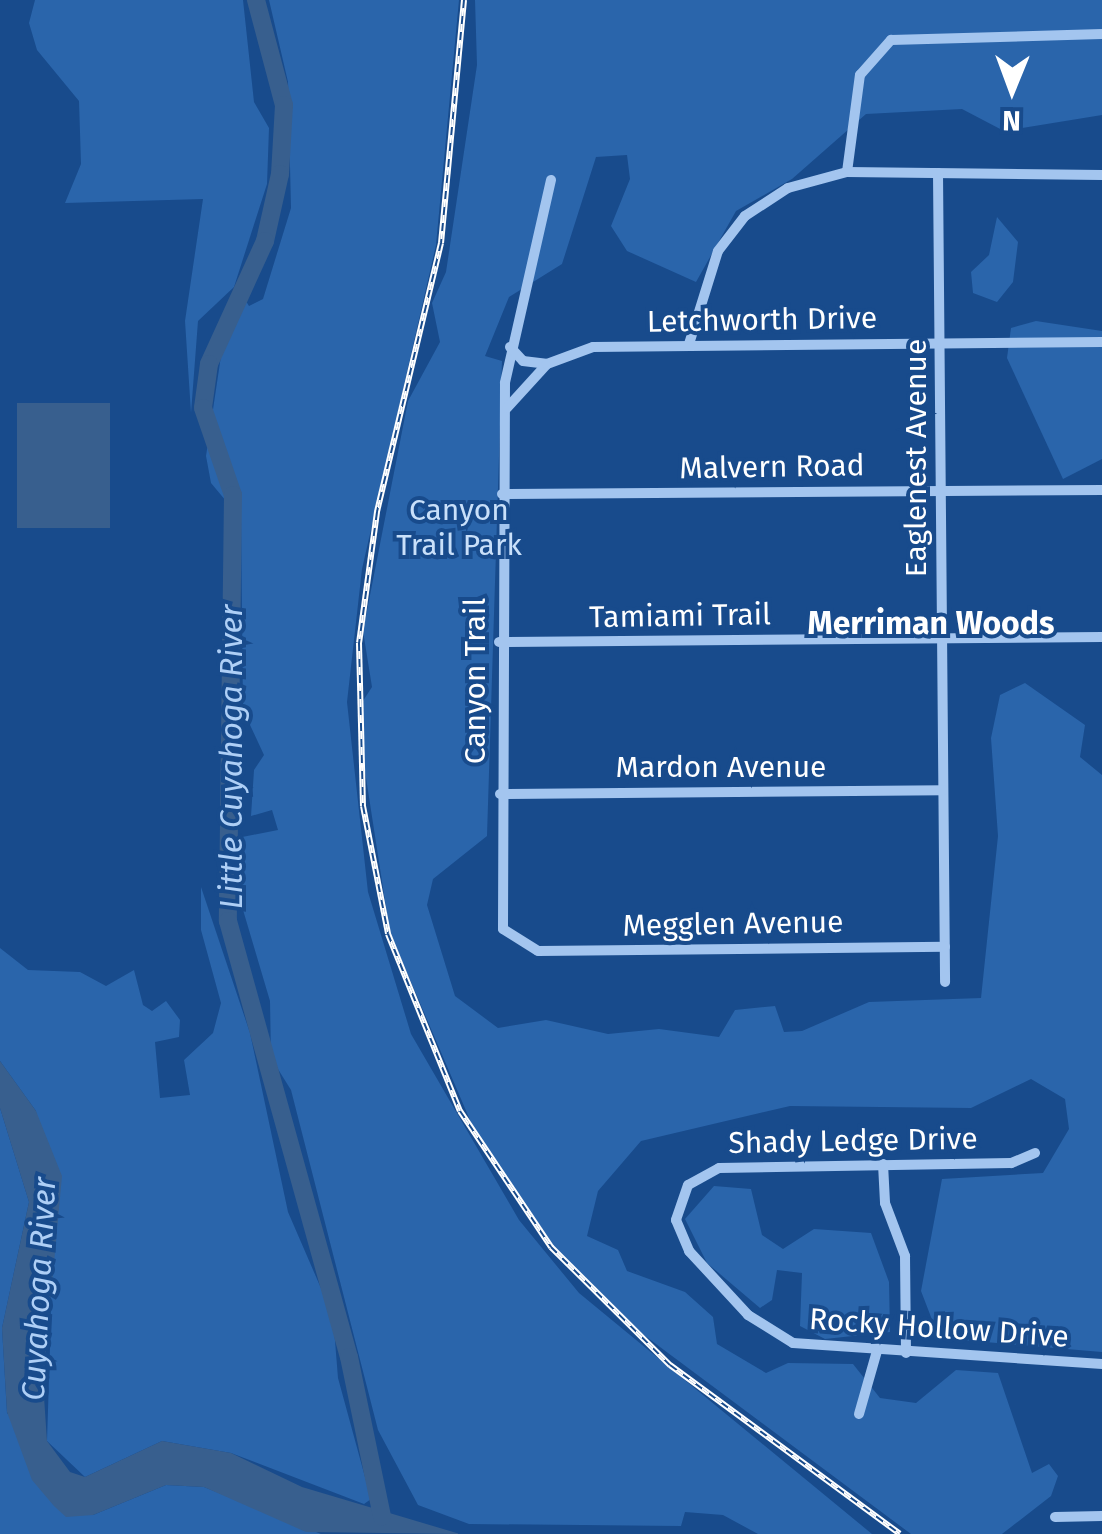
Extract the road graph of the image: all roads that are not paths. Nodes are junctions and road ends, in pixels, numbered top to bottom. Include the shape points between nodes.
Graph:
1 (1102, 34) edge
2 (847, 172) junction
3 (938, 173) junction
4 (1102, 176) edge
5 (551, 180) dead end
6 (1102, 342) edge
7 (509, 344) junction
8 (689, 344) junction
9 (940, 344) junction
10 (547, 364) junction
11 (507, 408) junction
12 (1102, 490) edge
13 (943, 491) junction
14 (502, 494) junction
15 (1102, 637) edge
16 (943, 639) junction
17 (499, 642) junction
18 (942, 790) junction
19 (500, 794) junction
20 (944, 947) junction
21 (522, 948) joint
22 (945, 982) dead end
23 (1035, 1152) dead end
24 (883, 1164) junction
25 (681, 1195) joint
26 (877, 1352) junction
27 (906, 1353) junction
28 (1102, 1364) edge
29 (859, 1414) dead end
30 (1102, 1516) edge
31 (1055, 1517) dead end

1 - 2 street via 890,40 860,75
2 - 3 street
2 - 8 street via 788,188 738,224 701,287
3 - 4 street
3 - 9 street, Eaglenest Avenue
5 - 7 street, Canyon Trail
6 - 9 street, Letchworth Drive
7 - 10 street, Letchworth Drive via 523,361
7 - 11 street, Canyon Trail
8 - 9 street, Letchworth Drive
8 - 10 street, Letchworth Drive via 593,347
9 - 13 street, Eaglenest Avenue
10 - 11 street, Letchworth Drive
11 - 14 street, Canyon Trail
12 - 13 street, Malvern Road
13 - 14 street, Malvern Road
13 - 16 street, Eaglenest Avenue
14 - 17 street, Canyon Trail
15 - 16 street, Tamiami Trail
16 - 17 street, Tamiami Trail
16 - 18 street, Eaglenest Avenue
17 - 19 street, Canyon Trail
18 - 19 street, Mardon Avenue
18 - 20 street, Eaglenest Avenue
19 - 21 street, Canyon Trail via 500,922
20 - 21 street, Megglen Avenue
20 - 22 street, Eaglenest Avenue
23 - 24 street, Shady Ledge Drive via 1011,1163
24 - 25 street, Shady Ledge Drive via 718,1168
24 - 27 street via 885,1204 905,1256
25 - 26 street, Rocky Hollow Drive via 684,1244 755,1322 808,1346
26 - 27 street, Rocky Hollow Drive
26 - 29 street
27 - 28 street, Rocky Hollow Drive
30 - 31 street

